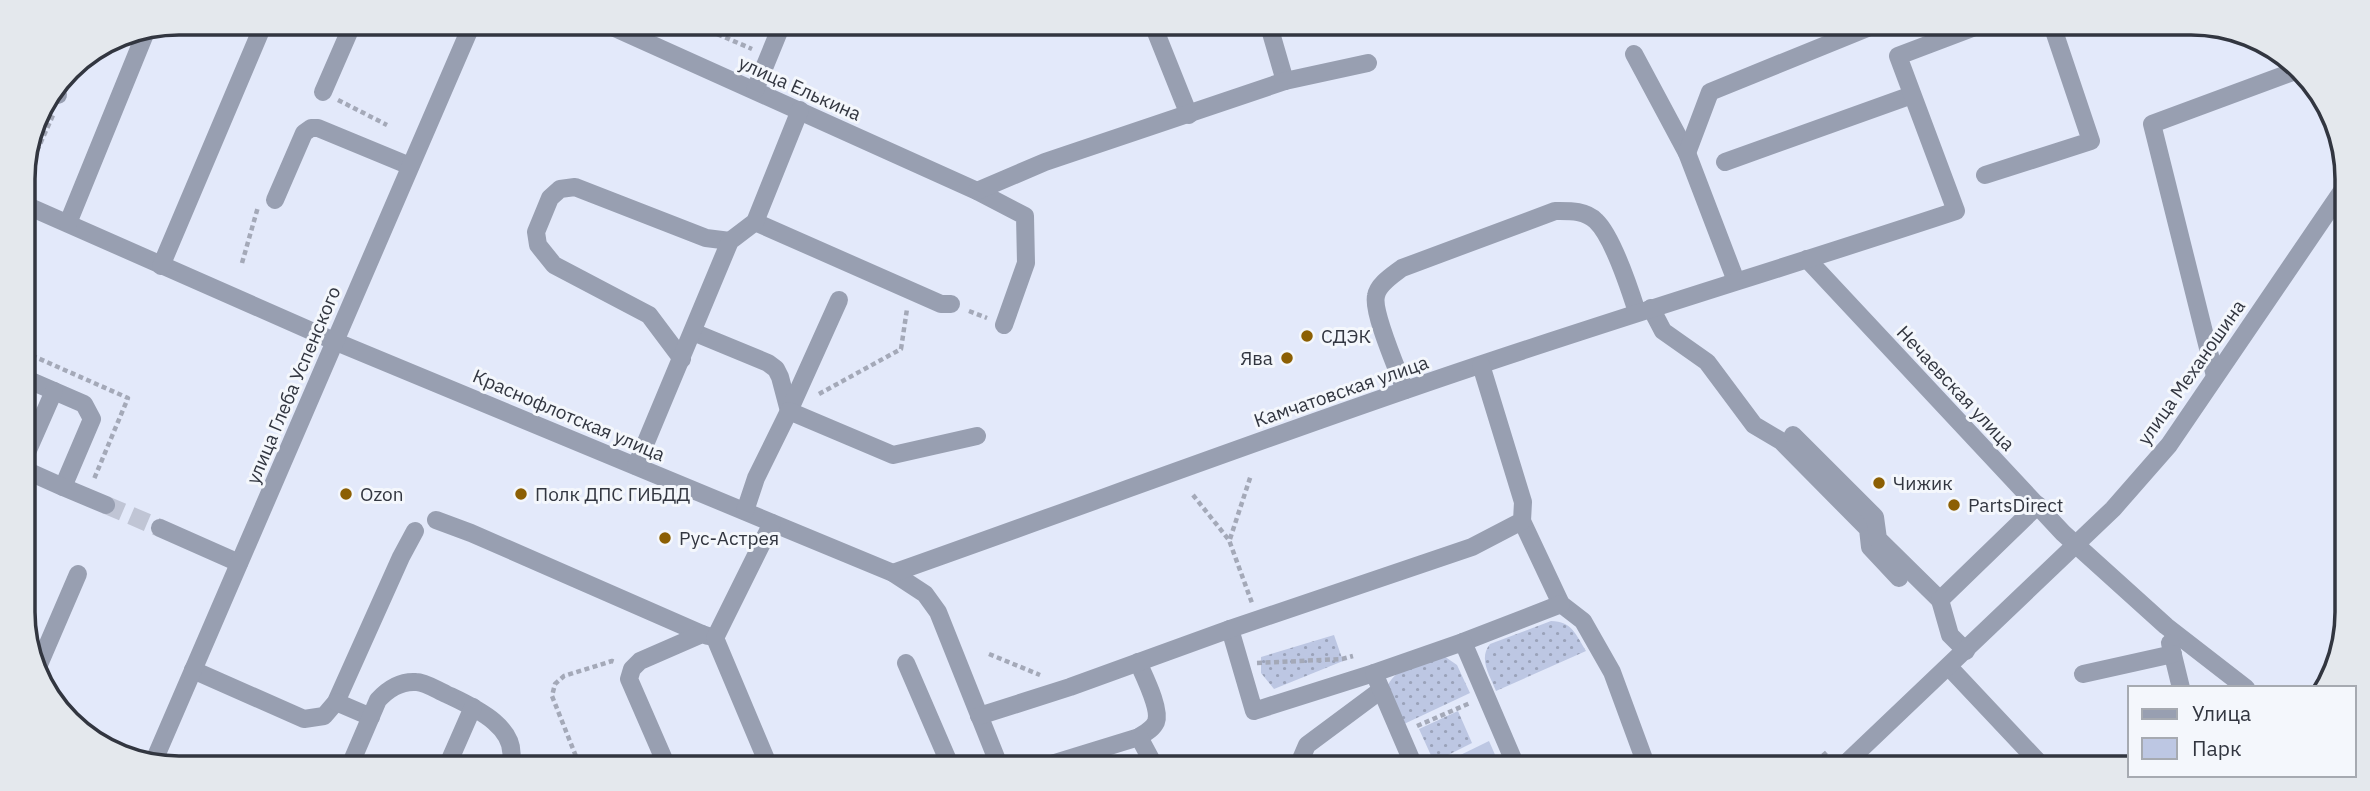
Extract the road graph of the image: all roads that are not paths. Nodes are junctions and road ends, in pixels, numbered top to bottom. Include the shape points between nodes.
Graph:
1 (259, 35) edge
2 (349, 35) edge
3 (467, 35) edge
4 (631, 35) edge
5 (778, 35) edge
6 (1157, 35) edge
7 (1272, 35) edge
8 (1850, 35) edge
9 (1952, 35) edge
10 (2055, 35) edge
11 (143, 40) edge
12 (1634, 54) dead end
13 (1368, 63) dead end
14 (2289, 73) edge
15 (1285, 81) junction
16 (755, 90) junction
17 (323, 92) road end
18 (1912, 95) junction
19 (800, 110) junction
20 (1189, 116) junction
21 (1687, 153) junction
22 (1725, 162) dead end
23 (410, 166) junction
24 (1986, 175) dead end
25 (977, 191) junction
26 (276, 197) road end
27 (2335, 201) edge
28 (35, 209) edge
29 (755, 222) junction
30 (68, 223) junction
31 (730, 241) junction
32 (1807, 259) junction
33 (161, 266) junction
34 (1736, 282) junction
35 (839, 300) dead end
36 (951, 304) road end
37 (1644, 310) junction
38 (998, 322) road end
39 (693, 332) junction
40 (334, 341) junction
41 (682, 359) junction
42 (1481, 365) junction
43 (2215, 376) junction
44 (35, 383) edge
45 (1405, 390) junction
46 (54, 391) junction
47 (789, 411) junction
48 (35, 434) edge
49 (1793, 435) dead end
50 (977, 436) dead end
51 (636, 466) junction
52 (35, 474) edge
53 (63, 487) junction
54 (106, 505) tunnel mouth
55 (2038, 505) junction
56 (745, 511) junction
57 (436, 520) dead end
58 (1522, 522) junction
59 (772, 523) junction
60 (160, 528) tunnel mouth
61 (415, 531) dead end
62 (2075, 544) junction
63 (239, 563) junction
64 (893, 573) junction
65 (78, 575) dead end
66 (1899, 578) dead end
67 (1940, 600) junction
68 (1561, 604) junction
69 (2166, 626) junction
70 (1230, 629) junction
71 (708, 636) junction
72 (1463, 642) junction
73 (1966, 651) junction
74 (2173, 654) junction
75 (43, 656) edge
76 (1138, 662) junction
77 (906, 663) dead end
78 (1949, 667) junction
79 (193, 670) junction
80 (1374, 673) junction
81 (2083, 674) dead end
82 (2181, 686) edge
83 (2243, 686) edge
84 (1381, 690) junction
85 (336, 702) junction
86 (473, 707) junction
87 (979, 716) junction
88 (371, 717) junction
89 (1139, 737) junction
90 (157, 754) edge
91 (354, 756) edge
92 (452, 756) edge
93 (511, 756) edge
94 (663, 756) edge
95 (764, 756) edge
96 (946, 756) edge
97 (995, 756) edge
98 (1077, 756) edge
99 (1149, 756) edge
100 (1302, 756) edge
101 (1410, 756) edge
102 (1512, 756) edge
103 (1643, 756) edge
104 (1854, 756) edge
105 (2033, 756) edge

1 - 33 street
2 - 17 street
3 - 23 street, улица Глеба Успенского
4 - 16 street, улица Елькина
5 - 16 street
6 - 20 street
7 - 15 street
8 - 21 street via 1710,92
9 - 18 street via 1898,56
10 - 24 street via 2091,141
11 - 30 street
12 - 21 street
13 - 15 street
14 - 43 street via 2152,124
15 - 20 street
16 - 19 street, улица Елькина
18 - 22 street
18 - 32 street, Камчатовская улица via 1956,211
19 - 25 street, улица Елькина
19 - 29 street
20 - 25 street via 1045,162
21 - 34 street
23 - 26 street via 311,128 304,133
23 - 40 street, улица Глеба Успенского
25 - 38 street, улица Елькина via 1025,216 1026,263
27 - 43 street, улица Механошина
28 - 30 street, Краснофлотская улица
29 - 31 street
29 - 36 street via 941,304
30 - 33 street, Краснофлотская улица
31 - 39 street
31 - 41 street via 706,238 575,187 560,189 550,198 536,232 538,245 554,265 649,315
32 - 34 street, Камчатовская улица
32 - 55 street, Нечаевская улица
33 - 40 street, Краснофлотская улица
34 - 37 street, Камчатовская улица
35 - 47 street
37 - 42 street, Камчатовская улица
37 - 45 street via 1595,219 1576,210 1555,211 1402,268 1388,279 1376,295 1377,311
37 - 66 street via 1663,331 1707,362 1754,425 1781,441 1868,529 1870,547
39 - 41 street
39 - 47 street via 776,369
40 - 51 street, Краснофлотская улица
40 - 63 street, улица Глеба Успенского
41 - 51 street
42 - 45 street, Камчатовская улица
42 - 58 street via 1523,502
43 - 62 street, улица Механошина via 2169,445
44 - 46 street
45 - 64 street, Камчатовская улица
46 - 48 street
46 - 53 street via 84,404 92,419
47 - 50 street via 893,455
47 - 56 street
49 - 67 street via 1875,517 1878,539
51 - 56 street, Краснофлотская улица
52 - 53 street
53 - 54 street
55 - 62 street, Нечаевская улица
55 - 67 street
56 - 59 street, Краснофлотская улица
57 - 71 street
58 - 68 street
58 - 70 street via 1472,547
59 - 64 street, Краснофлотская улица
59 - 71 street
60 - 63 street
61 - 85 street
62 - 69 street, Нечаевская улица
62 - 73 street, улица Механошина
63 - 79 street, улица Глеба Успенского
64 - 87 street, Краснофлотская улица via 925,594 938,612
65 - 75 street
67 - 73 street via 1950,635
68 - 72 street
68 - 103 street via 1583,621 1612,672
69 - 74 street
69 - 83 street, Нечаевская улица
70 - 76 street
70 - 80 street via 1254,711
71 - 94 street via 640,661 632,669 629,679
71 - 95 street
72 - 80 street
72 - 102 street
73 - 78 street, улица Механошина
74 - 81 street
74 - 82 street
76 - 87 street
76 - 89 street via 1157,709 1157,721
77 - 96 street
78 - 104 street, улица Механошина
78 - 105 street
79 - 85 street via 304,719 324,716
79 - 90 street, улица Глеба Успенского
80 - 84 street
84 - 100 street via 1307,745
84 - 101 street
85 - 88 street
86 - 88 street via 418,681 401,683 384,694
86 - 92 street
86 - 93 street via 494,721 512,748
87 - 97 street, Краснофлотская улица
88 - 91 street
89 - 98 street
89 - 99 street

